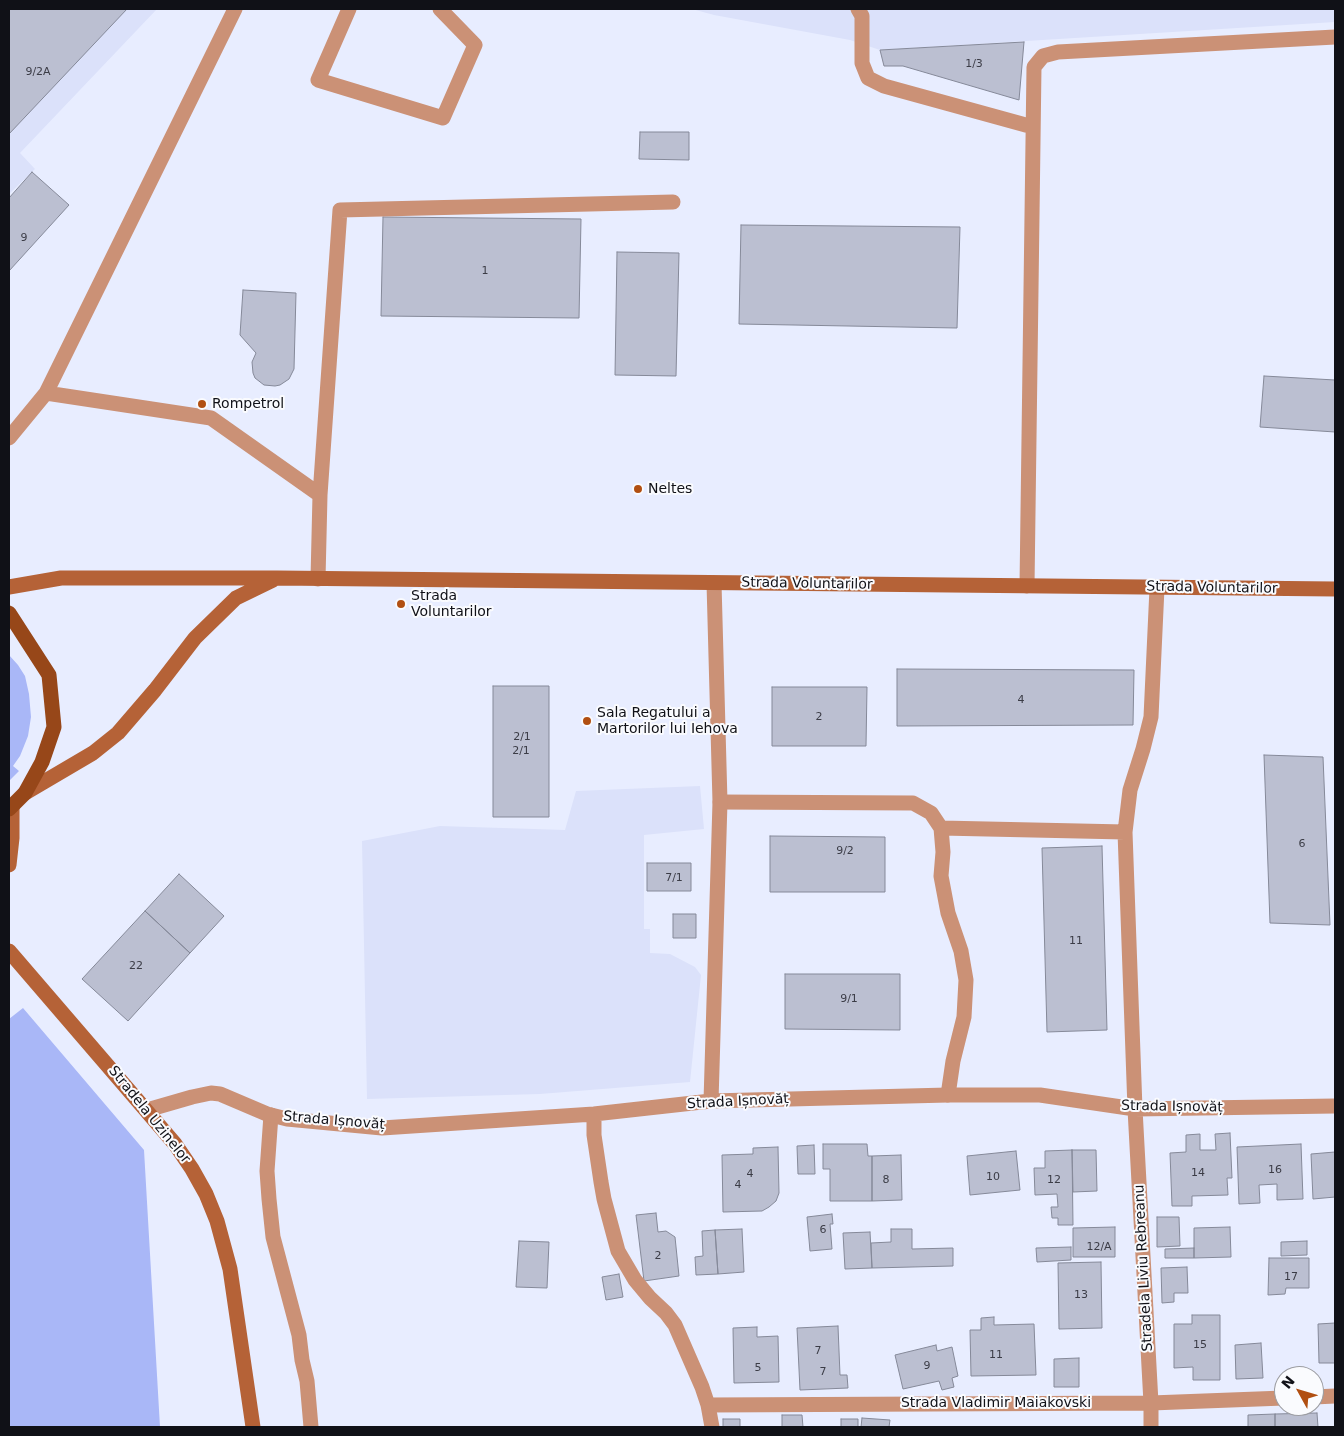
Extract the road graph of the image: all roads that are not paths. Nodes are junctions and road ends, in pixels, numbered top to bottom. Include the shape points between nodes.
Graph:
1 (234, 9) edge
2 (349, 9) edge
3 (440, 9) edge
4 (858, 9) edge
5 (1335, 37) edge
6 (1033, 127) junction
7 (673, 202) dead end
8 (46, 393) junction
9 (9, 438) edge
10 (320, 495) junction
11 (276, 578) junction
12 (318, 579) junction
13 (714, 583) junction
14 (1027, 586) junction
15 (9, 587) edge
16 (1157, 588) junction
17 (1335, 590) edge
18 (9, 613) edge
19 (25, 793) junction
20 (720, 802) junction
21 (10, 808) edge
22 (941, 828) junction
23 (1125, 832) junction
24 (9, 865) edge
25 (9, 951) edge
26 (948, 1095) junction
27 (711, 1101) junction
28 (1335, 1106) edge
29 (1135, 1109) junction
30 (147, 1110) junction
31 (271, 1114) junction
32 (594, 1114) junction
33 (1274, 1398) edge
34 (1151, 1403) junction
35 (708, 1405) junction
36 (253, 1427) edge
37 (312, 1427) edge
38 (712, 1427) edge
39 (1151, 1427) edge

1 - 8 street
2 - 3 street via 318,80 443,118 475,45
4 - 6 street via 862,16 862,64 868,78 884,86
5 - 6 street via 1058,52 1043,56 1034,66
6 - 14 street
7 - 10 street via 340,210
8 - 9 street
8 - 10 street via 211,418
10 - 12 street
11 - 12 main road, Strada Voluntarilor
11 - 15 main road, Strada Voluntarilor via 61,578
11 - 19 main road via 236,598 195,638 118,733 93,753
12 - 13 main road, Strada Voluntarilor
13 - 14 main road, Strada Voluntarilor
13 - 20 street
14 - 16 main road, Strada Voluntarilor
16 - 17 main road, Strada Voluntarilor
16 - 23 street, Stradela Liviu Rebreanu via 1150,717 1130,790
18 - 19 main road via 48,675 54,726 42,762
19 - 21 main road
20 - 22 street via 913,803 931,813
20 - 27 street
21 - 24 main road via 12,838
22 - 23 street
22 - 26 street via 941,876 966,980 964,1017
23 - 29 street, Stradela Liviu Rebreanu
25 - 30 main road, Stradela Uzinelor
26 - 27 street, Strada Ișnovăț
26 - 29 street, Strada Ișnovăț via 1040,1095
27 - 32 street, Strada Ișnovăț
28 - 29 street, Strada Ișnovăț
29 - 34 street, Stradela Liviu Rebreanu
30 - 31 street, Strada Ișnovăț via 211,1093
30 - 36 main road, Stradela Uzinelor via 192,1168 217,1221 230,1269
31 - 32 street, Strada Ișnovăț via 287,1119 382,1128
31 - 37 street via 267,1171 273,1237 299,1335
32 - 35 street via 602,1190 618,1251 635,1280 675,1325
33 - 34 street, Strada Vladimir Maiakovski
34 - 35 street, Strada Vladimir Maiakovski
34 - 39 street, Stradela Liviu Rebreanu
35 - 38 street

